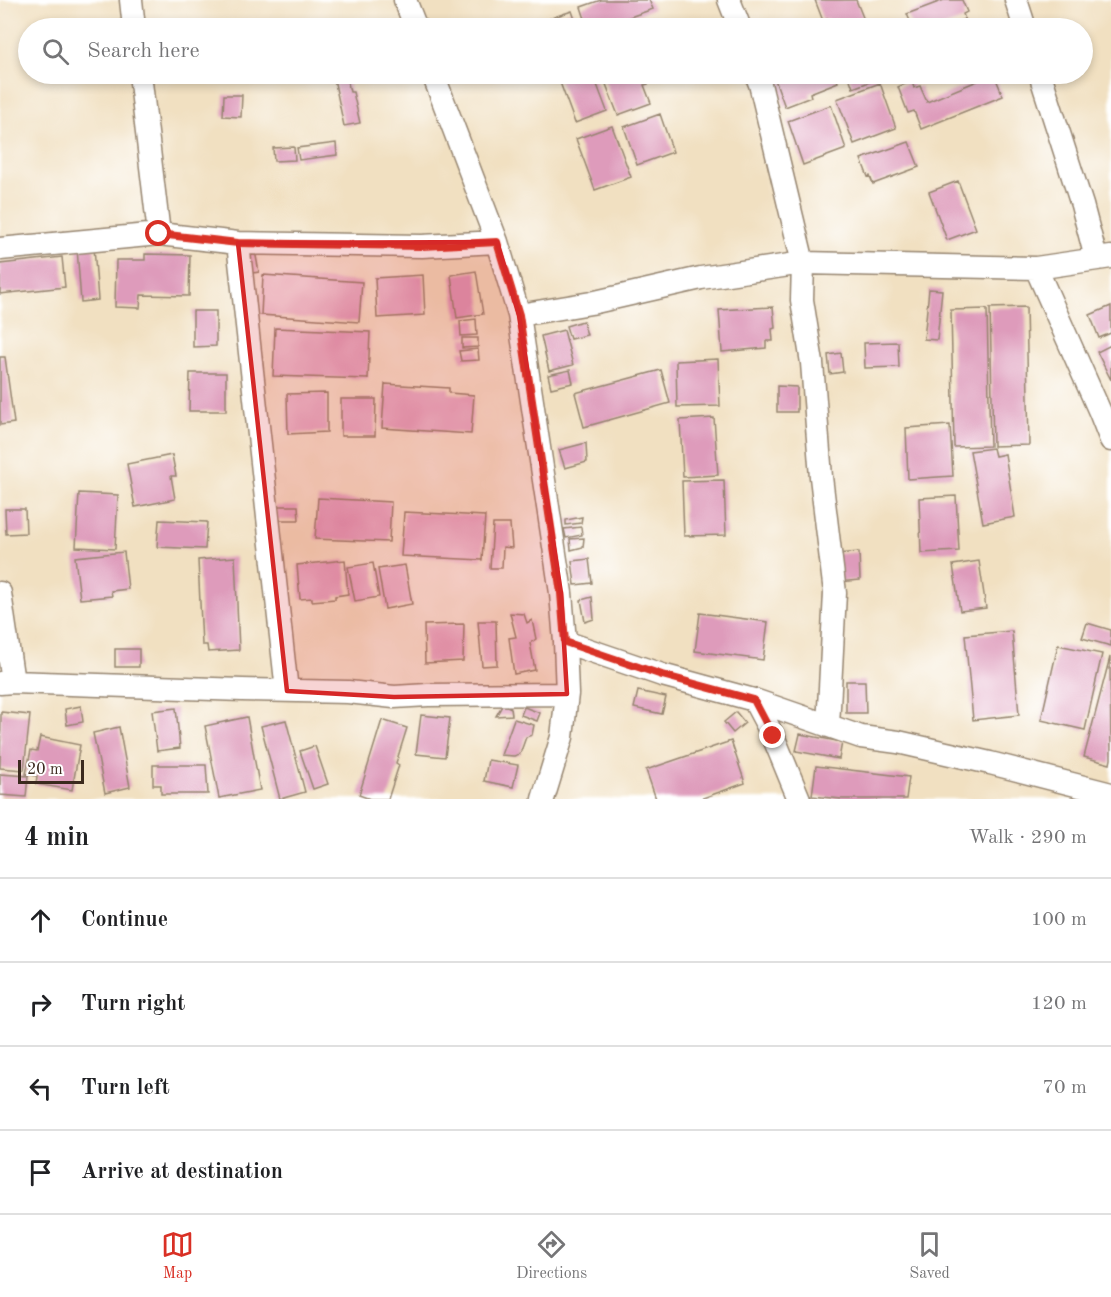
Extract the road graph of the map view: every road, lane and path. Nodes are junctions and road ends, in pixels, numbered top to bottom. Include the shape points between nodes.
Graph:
1 (131, 0) edge
2 (405, 0) edge
3 (729, 0) edge
4 (1016, 0) edge
5 (133, 18) edge
6 (412, 18) edge
7 (736, 18) edge
8 (1022, 18) edge
9 (141, 84) edge
10 (437, 84) edge
11 (760, 84) edge
12 (1043, 84) edge
13 (159, 234) junction
14 (497, 242) junction
15 (238, 243) junction
16 (0, 249) edge
17 (1103, 258) edge
18 (803, 263) junction
19 (1036, 267) junction
20 (519, 315) junction
21 (1108, 428) edge
22 (0, 593) edge
23 (565, 642) junction
24 (6, 683) edge
25 (288, 691) junction
26 (567, 694) junction
27 (754, 700) junction
28 (828, 726) junction
29 (1111, 794) edge
30 (543, 799) edge
31 (799, 799) edge

1 - 5 street
2 - 6 street
3 - 7 street
4 - 8 street
9 - 13 street
10 - 14 street
11 - 18 street
12 - 17 street
13 - 15 street
13 - 16 street
14 - 15 street via 422,246
14 - 20 street
15 - 25 street
17 - 19 street
18 - 19 street
18 - 20 street via 701,278
18 - 28 street via 802,300 835,592
19 - 21 street
20 - 23 street
22 - 24 street
23 - 26 street
23 - 27 street via 662,675
24 - 25 street
25 - 26 street via 394,697
26 - 30 street via 562,737
27 - 28 street
27 - 31 street
28 - 29 street

